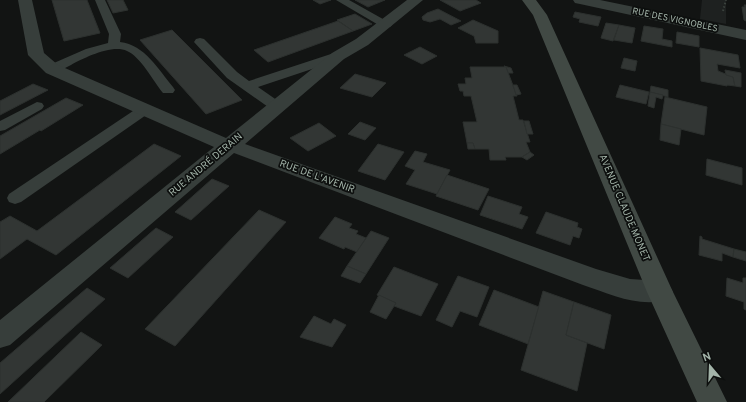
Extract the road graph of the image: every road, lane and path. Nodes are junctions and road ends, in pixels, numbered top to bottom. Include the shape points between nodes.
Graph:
1 (25, 0) edge
2 (100, 0) edge
3 (341, 0) edge
4 (580, 0) edge
5 (414, 1) edge
6 (534, 6) edge
7 (386, 25) junction
8 (746, 35) edge
9 (200, 42) dead end
10 (114, 45) junction
11 (338, 56) junction
12 (52, 69) junction
13 (248, 86) junction
14 (168, 90) dead end
15 (37, 106) dead end
16 (276, 106) junction
17 (144, 110) junction
18 (0, 127) edge
19 (229, 145) junction
20 (14, 198) dead end
21 (660, 292) junction
22 (0, 336) edge
23 (712, 402) edge

1 - 12 street, RUE DE L'AVENIR via 36,55
2 - 10 lane via 115,34
3 - 7 lane
4 - 8 street, RUE DES VIGNOBLES
5 - 7 street, RUE ANDRÉ DERAIN
6 - 21 street, AVENUE CLAUDE MONET
7 - 11 street, RUE ANDRÉ DERAIN
9 - 13 lane via 232,75
10 - 12 lane via 84,54
10 - 14 lane via 131,48
11 - 13 lane
11 - 16 street, RUE ANDRÉ DERAIN
12 - 17 street, RUE DE L'AVENIR
13 - 16 lane
15 - 18 lane
16 - 19 street, RUE ANDRÉ DERAIN
17 - 19 street, RUE DE L'AVENIR
17 - 20 lane
19 - 21 street, RUE DE L'AVENIR via 592,278 630,290
19 - 22 street, RUE ANDRÉ DERAIN
21 - 23 street, AVENUE CLAUDE MONET

